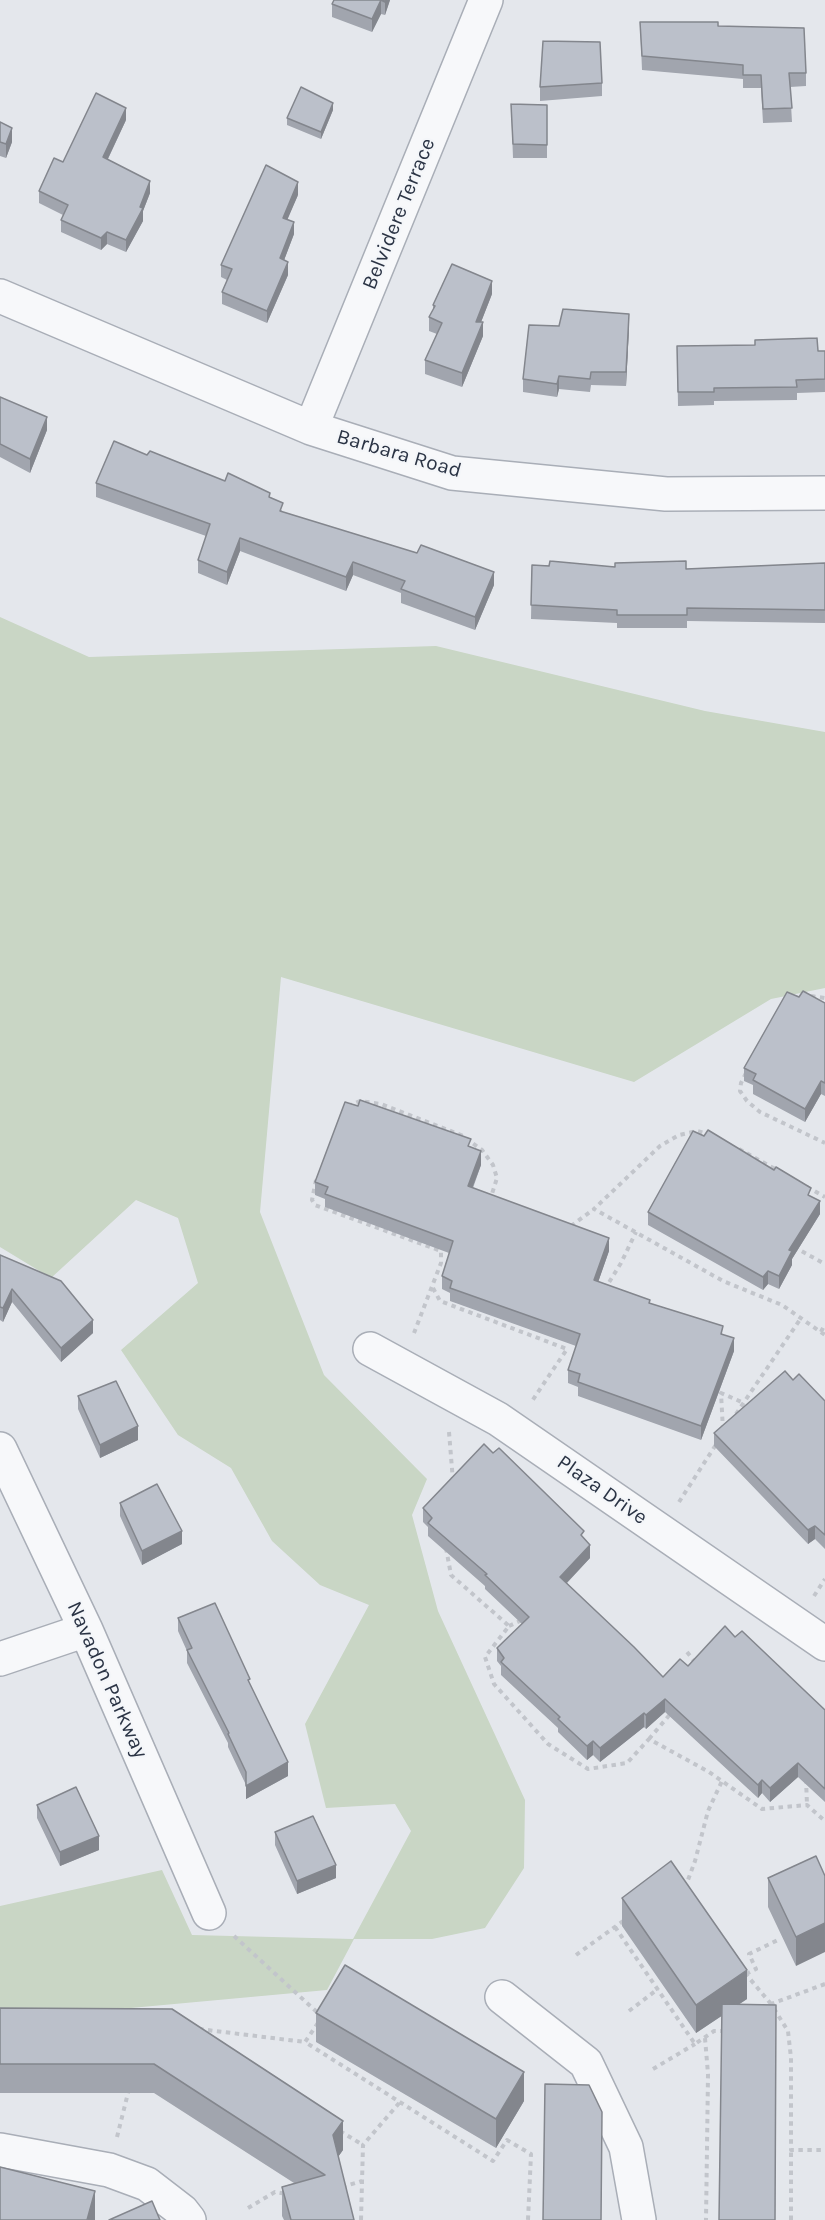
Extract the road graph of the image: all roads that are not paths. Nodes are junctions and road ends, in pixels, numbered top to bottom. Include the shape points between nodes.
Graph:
1 (486, 0) edge
2 (0, 296) edge
3 (311, 428) junction
4 (825, 493) edge
5 (370, 1349) dead end
6 (0, 1449) edge
7 (86, 1630) junction
8 (825, 1644) edge
9 (0, 1659) edge
10 (209, 1913) road end
11 (502, 1997) dead end
12 (0, 2150) edge
13 (189, 2220) edge
14 (639, 2220) edge

1 - 3 street, Belvidere Terrace
2 - 3 street, Barbara Road
3 - 4 street, Barbara Road via 452,473 666,494
5 - 8 street, Plaza Drive via 498,1419
6 - 7 street, Navadon Parkway
7 - 9 street
7 - 10 street, Navadon Parkway
11 - 14 street via 586,2063 626,2147
12 - 13 street via 109,2170 147,2184

